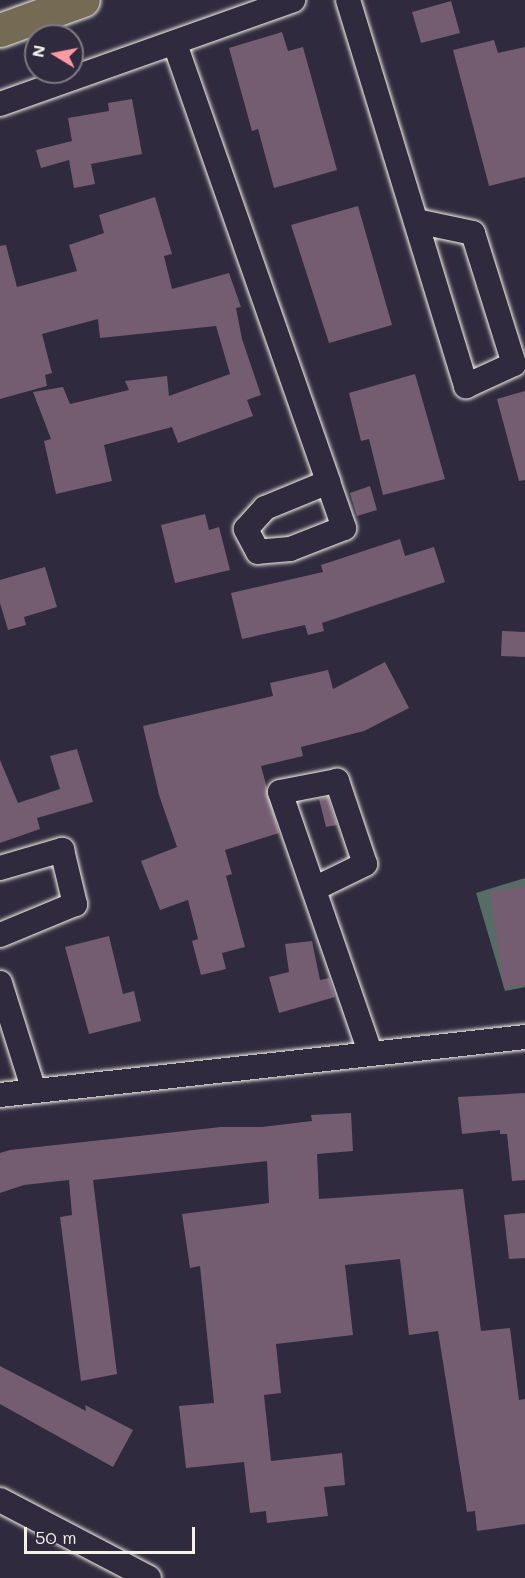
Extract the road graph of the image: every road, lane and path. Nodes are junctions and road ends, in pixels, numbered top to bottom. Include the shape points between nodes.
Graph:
1 (83, 0) edge
2 (293, 0) edge
3 (348, 0) edge
4 (0, 30) edge
5 (175, 44) junction
6 (0, 104) edge
7 (416, 221) junction
8 (328, 482) dead end
9 (0, 868) edge
10 (314, 889) junction
11 (0, 935) edge
12 (0, 983) edge
13 (525, 1037) edge
14 (370, 1052) junction
15 (34, 1091) junction
16 (0, 1095) edge
17 (0, 1500) edge
18 (150, 1578) edge

1 - 4 main road
2 - 5 street
3 - 7 street
5 - 6 street
5 - 8 street
7 - 7 street via 466,386 514,364 473,233
9 - 11 street via 62,850 75,904
10 - 10 street via 280,792 337,782 365,864
10 - 14 street
12 - 15 street
13 - 14 street
14 - 15 street
15 - 16 street
17 - 18 street

